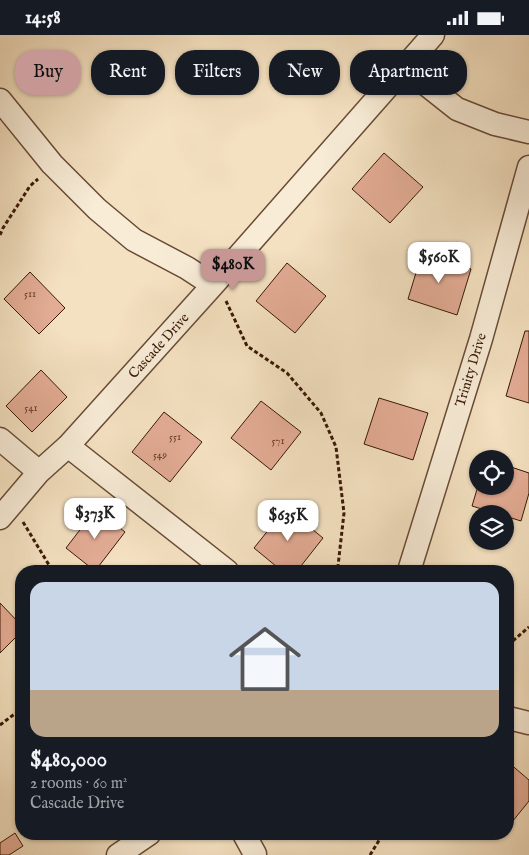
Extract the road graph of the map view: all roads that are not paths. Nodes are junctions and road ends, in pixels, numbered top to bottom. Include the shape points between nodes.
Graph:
1 (433, 35) edge
2 (419, 50) edge
3 (379, 95) edge
4 (440, 95) edge
5 (0, 101) edge
6 (529, 132) edge
7 (529, 167) edge
8 (213, 285) junction
9 (0, 439) edge
10 (68, 446) junction
11 (38, 472) junction
12 (6, 512) edge
13 (219, 565) edge
14 (411, 565) edge
15 (514, 719) edge
16 (529, 723) edge
17 (140, 840) edge
18 (247, 840) edge
19 (255, 854) dead end
20 (118, 855) edge

1 - 2 street, Cascade Drive
3 - 8 street, Cascade Drive
4 - 6 street via 458,109 495,124
5 - 8 street via 52,165 97,209 134,240
7 - 14 street, Trinity Drive via 481,339
8 - 10 street, Cascade Drive
9 - 11 street
10 - 11 street, Cascade Drive
10 - 13 street
11 - 12 street, Cascade Drive
15 - 16 street
17 - 20 street
18 - 19 street

